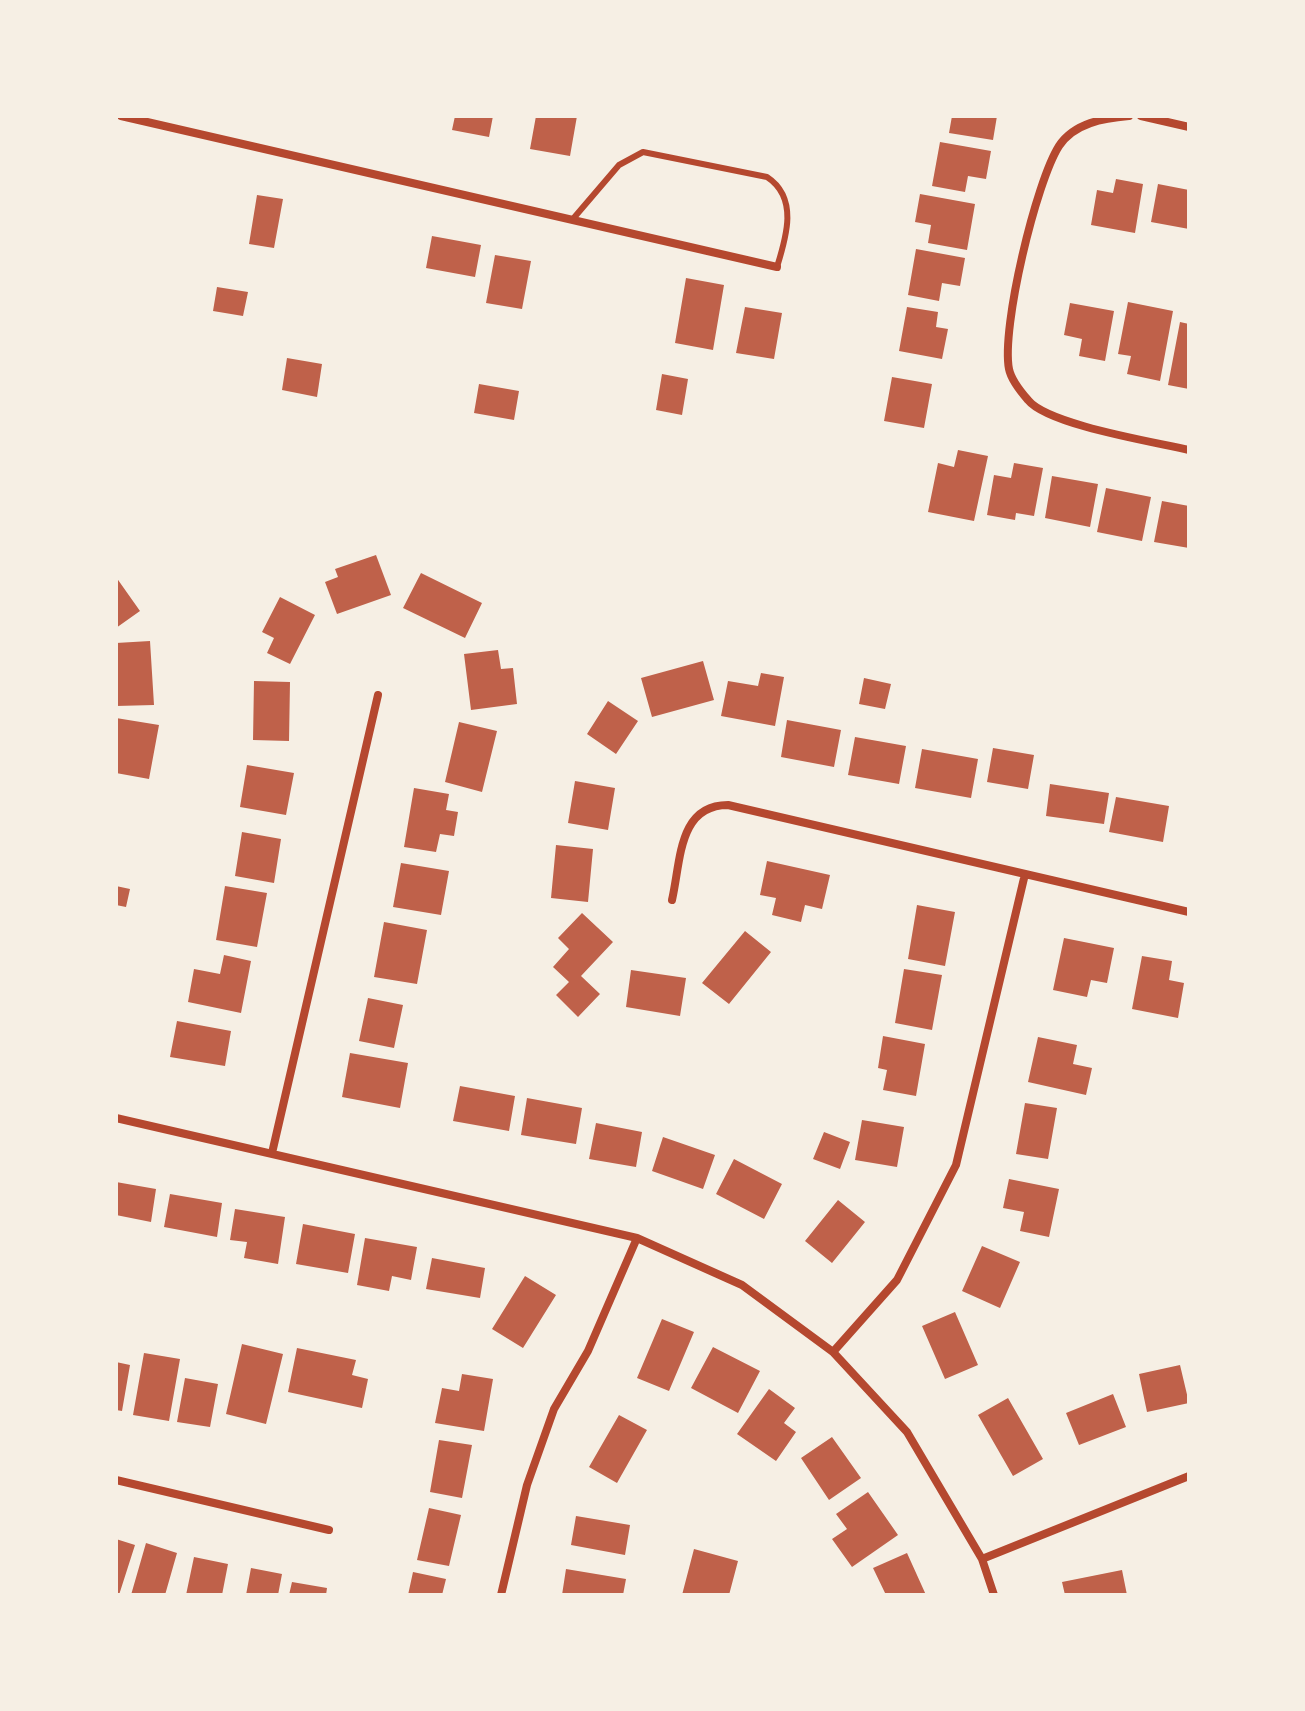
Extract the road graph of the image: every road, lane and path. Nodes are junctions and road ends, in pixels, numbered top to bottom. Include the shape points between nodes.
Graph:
1 (121, 116) edge
2 (1129, 116) edge
3 (1141, 116) edge
4 (1189, 127) edge
5 (572, 220) junction
6 (777, 267) joint
7 (1189, 450) edge
8 (378, 695) dead end
9 (1025, 874) junction
10 (672, 900) dead end
11 (1189, 912) edge
12 (116, 1118) edge
13 (272, 1153) junction
14 (637, 1238) junction
15 (833, 1352) junction
16 (1189, 1476) edge
17 (116, 1480) edge
18 (329, 1530) dead end
19 (982, 1559) junction
20 (501, 1595) edge
21 (994, 1595) edge

1 - 5 street
2 - 7 street via 1095,119 1061,144 1042,182 1006,336 1009,373 1030,403 1062,420
3 - 4 street
5 - 6 street
5 - 6 lane via 619,165 643,152 767,177 777,184 789,221
8 - 13 street
9 - 10 street via 710,805 695,815 687,830
9 - 11 street
9 - 15 street via 956,1165 897,1280
12 - 13 street
13 - 14 street
14 - 15 street via 742,1285
14 - 20 street via 588,1351 554,1409 527,1485
15 - 19 street via 907,1432
16 - 19 street
17 - 18 street
19 - 21 street

